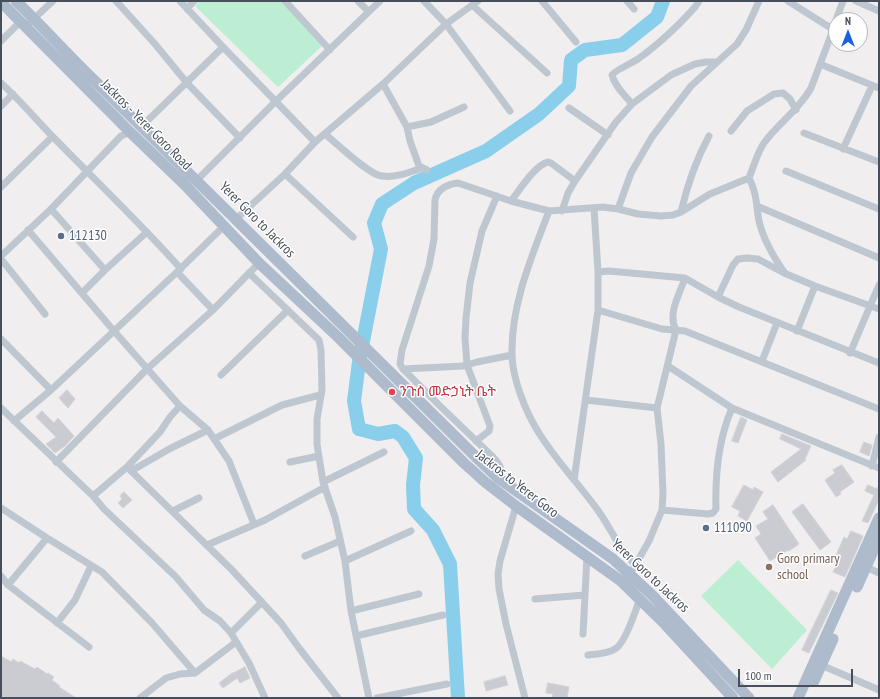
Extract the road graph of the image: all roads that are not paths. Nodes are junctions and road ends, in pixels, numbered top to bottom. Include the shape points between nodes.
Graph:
1 (16, 1) edge
2 (53, 1) edge
3 (116, 1) edge
4 (180, 1) edge
5 (194, 1) edge
6 (285, 1) edge
7 (358, 1) edge
8 (380, 1) edge
9 (424, 1) edge
10 (627, 1) edge
11 (699, 1) edge
12 (759, 1) edge
13 (788, 1) edge
14 (842, 1) edge
15 (856, 1) edge
16 (1, 2) edge
17 (475, 3) edge
18 (547, 3) edge
19 (187, 9) junction
20 (634, 9) dead end
21 (879, 10) edge
22 (368, 11) junction
23 (839, 12) edge
24 (27, 22) junction
25 (446, 24) junction
26 (828, 26) edge
27 (1, 41) edge
28 (576, 42) dead end
29 (828, 45) edge
30 (223, 47) junction
31 (330, 50) junction
32 (717, 62) junction
33 (820, 64) junction
34 (547, 73) dead end
35 (1, 83) edge
36 (187, 83) junction
37 (383, 84) junction
38 (876, 87) edge
39 (13, 94) junction
40 (275, 102) junction
41 (632, 104) junction
42 (1, 106) edge
43 (464, 107) dead end
44 (569, 108) dead end
45 (796, 110) junction
46 (510, 111) dead end
47 (142, 126) junction
48 (407, 127) junction
49 (732, 131) dead end
50 (130, 132) junction
51 (804, 133) dead end
52 (325, 134) junction
53 (608, 135) junction
54 (709, 136) dead end
55 (52, 137) junction
56 (240, 138) junction
57 (315, 142) junction
58 (843, 149) junction
59 (879, 162) edge
60 (786, 171) dead end
61 (88, 172) junction
62 (285, 174) junction
63 (749, 178) junction
64 (196, 181) junction
65 (575, 181) junction
66 (1, 187) edge
67 (497, 196) junction
68 (511, 201) junction
69 (757, 206) junction
70 (594, 208) junction
71 (618, 208) junction
72 (51, 209) junction
73 (879, 209) edge
74 (549, 211) junction
75 (562, 211) junction
76 (681, 212) junction
77 (235, 220) junction
78 (224, 226) junction
79 (28, 230) junction
80 (146, 232) junction
81 (353, 237) dead end
82 (1, 258) edge
83 (879, 258) edge
84 (259, 263) junction
85 (106, 270) junction
86 (179, 271) junction
87 (269, 272) joint
88 (598, 272) junction
89 (249, 273) junction
90 (784, 273) junction
91 (685, 278) junction
92 (879, 285) edge
93 (815, 286) junction
94 (82, 293) junction
95 (718, 297) junction
96 (870, 306) junction
97 (879, 309) edge
98 (213, 310) junction
99 (288, 310) junction
100 (598, 310) junction
101 (45, 314) dead end
102 (777, 323) junction
103 (676, 330) junction
104 (114, 331) junction
105 (797, 331) junction
106 (1, 339) edge
107 (850, 353) junction
108 (512, 355) junction
109 (762, 361) junction
110 (879, 363) edge
111 (467, 365) junction
112 (668, 366) junction
113 (403, 368) junction
114 (147, 369) junction
115 (222, 374) dead end
116 (51, 390) junction
117 (320, 395) junction
118 (586, 400) junction
119 (180, 406) junction
120 (878, 407) edge
121 (1, 408) edge
122 (657, 408) junction
123 (732, 408) junction
124 (14, 421) junction
125 (208, 430) junction
126 (879, 437) edge
127 (214, 439) junction
128 (476, 441) junction
129 (384, 452) dead end
130 (319, 456) junction
131 (56, 462) junction
132 (290, 462) dead end
133 (875, 467) edge
134 (129, 469) junction
135 (498, 478) junction
136 (574, 480) junction
137 (324, 484) junction
138 (93, 496) junction
139 (199, 498) dead end
140 (512, 503) junction
141 (1, 508) edge
142 (662, 510) junction
143 (173, 511) junction
144 (879, 518) edge
145 (254, 524) junction
146 (411, 531) dead end
147 (47, 538) junction
148 (879, 538) edge
149 (340, 541) junction
150 (207, 545) junction
151 (305, 556) dead end
152 (587, 556) junction
153 (345, 561) junction
154 (91, 566) junction
155 (866, 567) junction
156 (632, 569) junction
157 (879, 573) edge
158 (1, 576) edge
159 (8, 585) junction
160 (419, 594) dead end
161 (585, 595) junction
162 (640, 598) junction
163 (535, 600) dead end
164 (262, 602) junction
165 (351, 611) junction
166 (443, 615) dead end
167 (57, 623) junction
168 (231, 633) junction
169 (583, 634) dead end
170 (356, 636) junction
171 (236, 642) junction
172 (89, 647) dead end
173 (588, 655) dead end
174 (821, 665) junction
175 (195, 673) junction
176 (447, 684) dead end
177 (878, 686) edge
178 (140, 698) edge
179 (265, 698) edge
180 (338, 698) edge
181 (369, 698) edge
182 (377, 698) edge
183 (525, 698) edge
184 (733, 698) edge
185 (749, 698) edge
186 (798, 698) edge
187 (806, 698) edge

1 - 24 main road, Yerer Goro to Jackros
2 - 24 street
3 - 36 street
4 - 19 street
5 - 19 street
6 - 31 street
7 - 22 street
8 - 22 street
9 - 25 street
10 - 20 street
11 - 41 street via 654,48 613,73 613,79
12 - 32 street via 740,39
13 - 26 street
14 - 23 street
15 - 21 street
16 - 24 main road, Jackros - Yerer Goro Road
17 - 25 street
17 - 34 street
18 - 28 street
19 - 30 street
22 - 31 street
24 - 27 street
24 - 47 main road, Yerer Goro to Jackros
24 - 50 main road, Jackros - Yerer Goro Road
25 - 37 street
25 - 46 street
29 - 33 street
30 - 36 street
30 - 40 street
31 - 40 street
32 - 41 street via 695,64 671,75
32 - 71 street via 691,86 652,137 631,173
33 - 38 street
33 - 45 street via 811,88
35 - 39 street
36 - 47 street
36 - 56 street
37 - 48 street
37 - 52 street
38 - 58 street
39 - 42 street
39 - 55 street
40 - 56 street
40 - 57 street
41 - 53 street
43 - 48 street via 431,122
44 - 53 street
45 - 49 street via 783,93 774,94 747,111
45 - 63 street via 764,144
47 - 64 main road, Yerer Goro to Jackros
48 - 52 street via 419,166 425,169 394,176 382,176 369,169
50 - 61 street via 121,136
50 - 78 main road, Jackros - Yerer Goro Road
51 - 58 street
52 - 57 street
53 - 65 street
54 - 76 street via 686,190
55 - 61 street
55 - 66 street
56 - 64 street
57 - 62 street
58 - 59 street
60 - 73 street
61 - 72 street
61 - 80 street
62 - 77 street
62 - 81 street
63 - 69 street via 756,192
63 - 76 street via 710,194
64 - 77 main road, Yerer Goro to Jackros
65 - 68 street via 551,163 544,162
65 - 75 street
67 - 68 street
67 - 111 street via 482,231 470,284 465,332
67 - 113 street via 458,183 450,184 436,195 434,239 423,287 402,350 400,364
68 - 74 street
69 - 83 street
69 - 90 street via 768,246
70 - 71 street
70 - 75 street
70 - 88 street
71 - 76 street via 638,214 662,216
72 - 79 street
72 - 85 street
74 - 75 street
74 - 108 street via 517,307
77 - 135 main road, Yerer Goro to Jackros
78 - 84 main road, Jackros - Yerer Goro Road
78 - 86 street
79 - 82 street
79 - 94 street
80 - 85 street
80 - 86 street
82 - 101 street
84 - 87 main road, Jackros - Yerer Goro Road
84 - 89 street
85 - 94 street
86 - 98 street
86 - 104 street
87 - 140 main road, Jackros to Yerer Goro via 338,336 464,463
88 - 91 street
88 - 100 street
89 - 98 street
89 - 99 street
90 - 93 street
90 - 95 street via 758,259 738,259
91 - 95 street
91 - 103 street via 674,311 673,323
92 - 96 street
93 - 96 street
93 - 105 street
94 - 104 street
95 - 102 street
96 - 97 street
96 - 107 street
98 - 114 street
99 - 115 street
99 - 117 street via 319,340 322,390
100 - 103 street via 662,329
100 - 118 street
102 - 105 street
102 - 109 street
103 - 109 street via 685,331
103 - 112 street
104 - 114 street
104 - 116 street
105 - 107 street
106 - 116 street
107 - 110 street
108 - 111 street
108 - 136 street via 526,410 550,451
109 - 120 street
111 - 113 street
111 - 128 street via 490,426 489,431
112 - 122 street
112 - 123 street
113 - 128 street
114 - 119 street
114 - 131 street
116 - 124 street
117 - 127 street via 282,405
117 - 130 street via 317,419
118 - 122 street
118 - 136 street
119 - 125 street
119 - 134 street
121 - 124 street
122 - 142 street via 661,444
123 - 133 street
123 - 142 street via 722,435 716,466 716,509 708,514
124 - 131 street
125 - 127 street
125 - 134 street
126 - 133 street
127 - 145 street via 229,461
128 - 135 street via 500,466 502,471
129 - 137 street
130 - 132 street
130 - 137 street
131 - 138 street
134 - 138 street
134 - 143 street
135 - 156 main road, Yerer Goro to Jackros via 613,559
136 - 156 street via 596,507
137 - 145 street
137 - 149 street
138 - 168 street via 176,577 204,610 220,621
139 - 143 street
140 - 152 main road, Jackros to Yerer Goro
140 - 183 street via 498,574 506,624
141 - 147 street
142 - 156 street via 649,541
143 - 150 street
144 - 186 main road
145 - 150 street
146 - 153 street
147 - 154 street
147 - 159 street
148 - 155 main road
149 - 151 street
149 - 153 street
150 - 164 street
152 - 161 street
152 - 162 main road, Jackros to Yerer Goro
153 - 165 street
154 - 167 street via 74,600
154 - 175 street via 102,572 152,623
155 - 157 street
155 - 174 main road
156 - 185 main road, Yerer Goro to Jackros via 657,600
158 - 159 street
159 - 167 street
160 - 165 street
161 - 163 street
161 - 169 street
162 - 173 street via 629,628 617,648 606,653
162 - 184 main road, Jackros to Yerer Goro
164 - 168 street
164 - 180 street via 281,622
165 - 170 street
166 - 170 street
167 - 172 street
168 - 171 street
170 - 181 street
171 - 175 street
171 - 179 street
174 - 177 street
174 - 187 main road
175 - 178 street via 166,678
176 - 182 street

